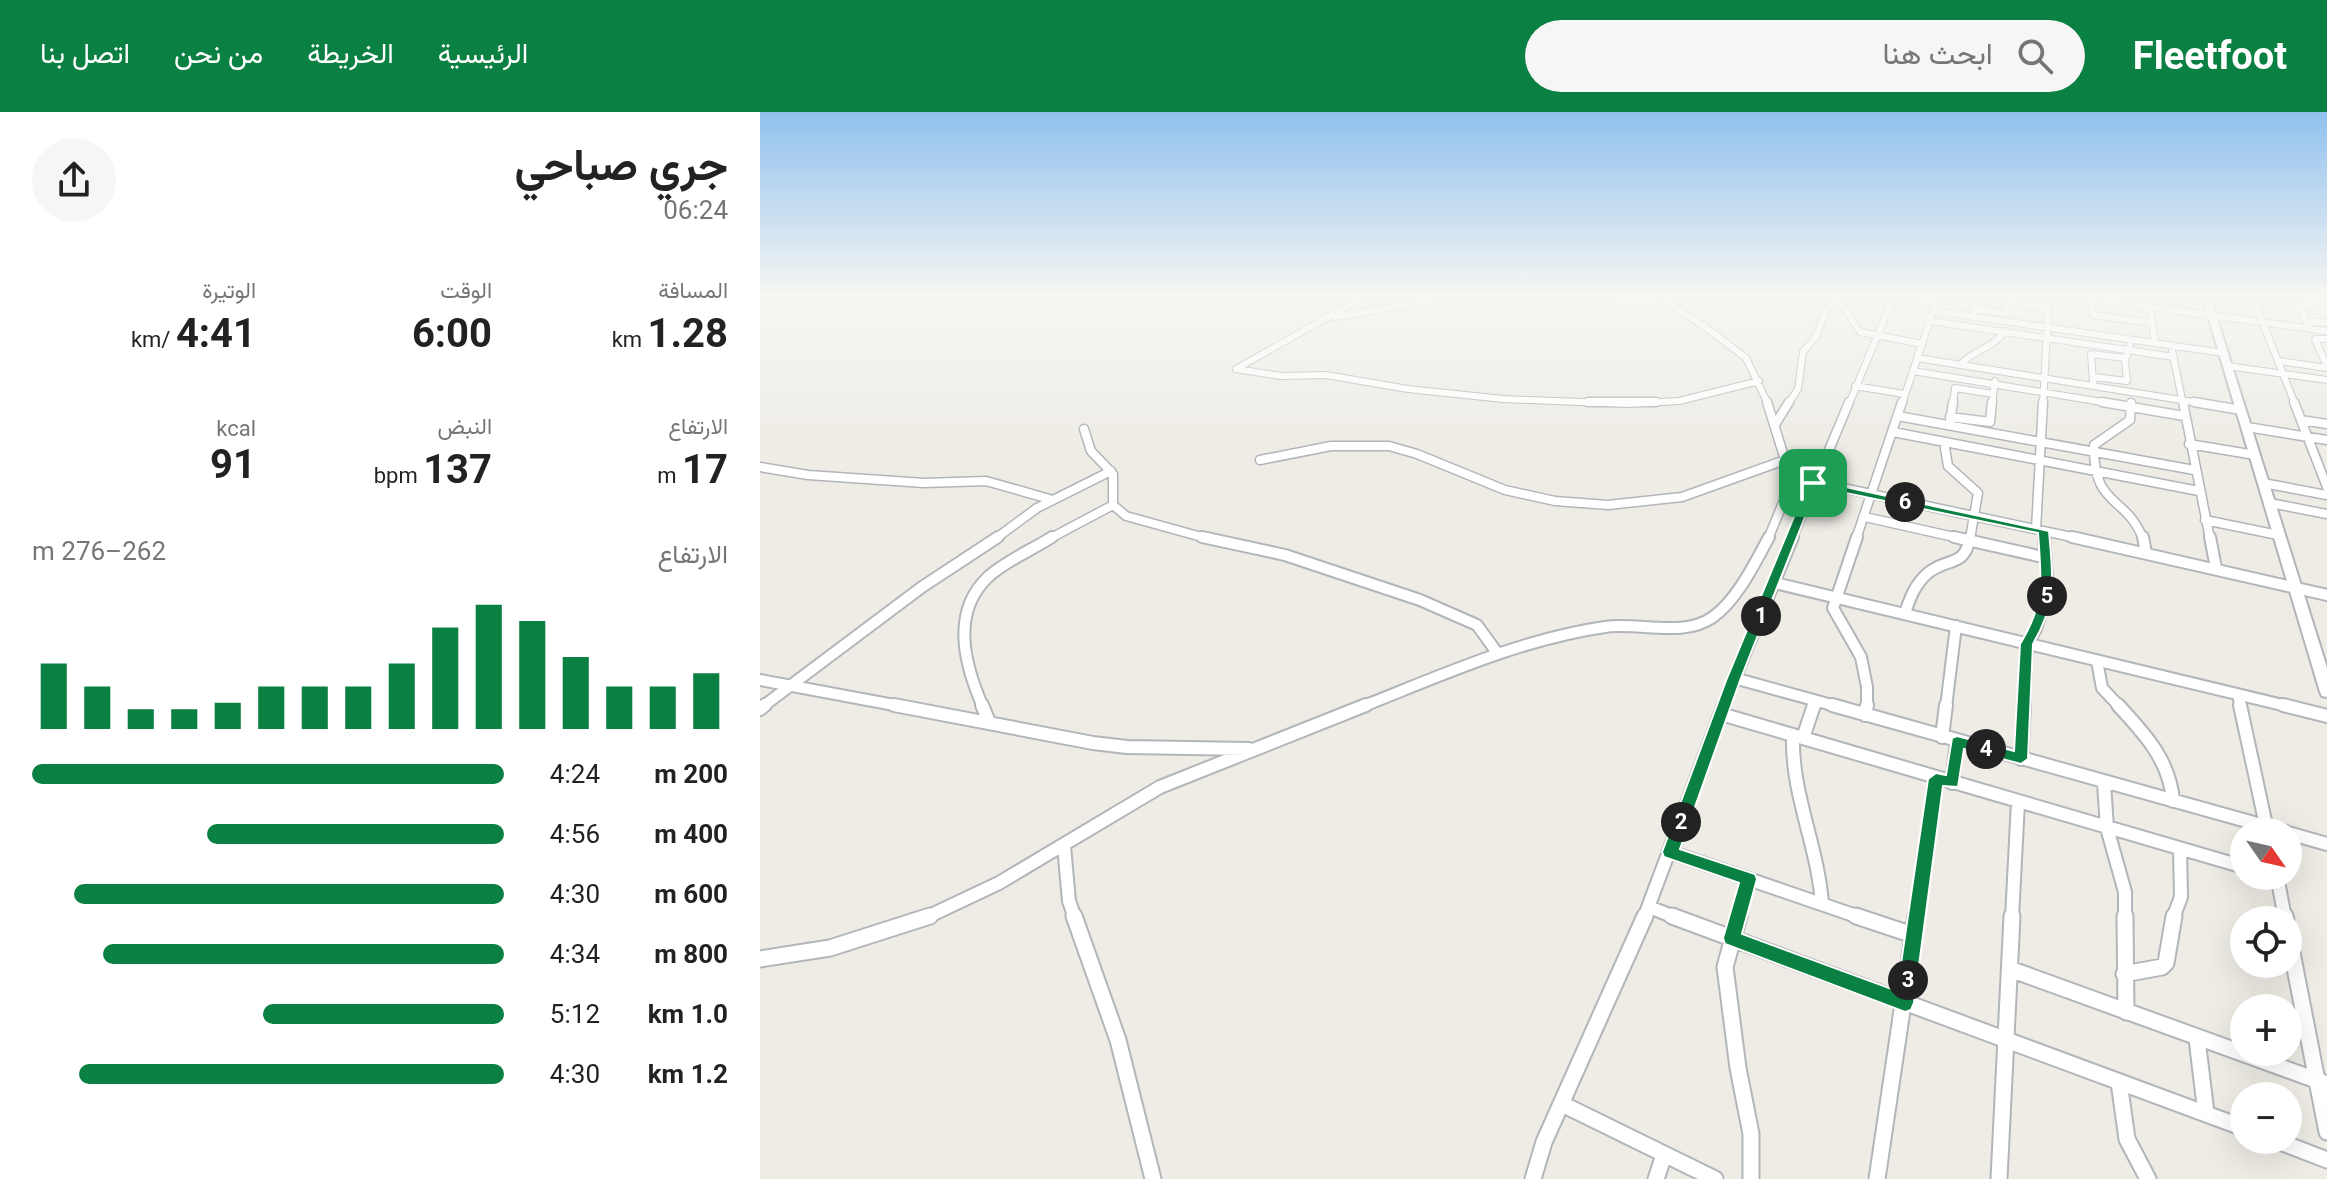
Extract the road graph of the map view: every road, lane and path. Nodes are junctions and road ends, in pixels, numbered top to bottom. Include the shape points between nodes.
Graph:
1 (2171, 345) edge
2 (1278, 346) edge
3 (1730, 346) edge
4 (1808, 346) edge
5 (1871, 346) edge
6 (1921, 346) edge
7 (1987, 346) edge
8 (2047, 346) edge
9 (2084, 346) edge
10 (2130, 346) edge
11 (2176, 346) edge
12 (2221, 346) edge
13 (2272, 346) edge
14 (2223, 353) junction
15 (2128, 354) junction
16 (2174, 357) junction
17 (1917, 358) junction
18 (2325, 358) edge
19 (2279, 361) junction
20 (1960, 365) junction
21 (2227, 366) junction
22 (2327, 367) edge
23 (1913, 371) junction
24 (1997, 371) junction
25 (2285, 374) junction
26 (2093, 377) junction
27 (2044, 379) junction
28 (2327, 380) edge
29 (1759, 381) junction
30 (1994, 384) junction
31 (1855, 386) junction
32 (2093, 387) junction
33 (2043, 393) junction
34 (2130, 393) junction
35 (1904, 394) junction
36 (1993, 394) junction
37 (2183, 401) junction
38 (2131, 407) junction
39 (2241, 410) junction
40 (1898, 416) junction
41 (2184, 416) junction
42 (2301, 420) junction
43 (1950, 421) junction
44 (1776, 423) junction
45 (2327, 424) edge
46 (2247, 427) junction
47 (1084, 429) dead end
48 (1893, 432) junction
49 (1988, 433) junction
50 (2306, 436) junction
51 (2327, 440) edge
52 (1944, 442) junction
53 (2040, 442) junction
54 (2189, 444) junction
55 (1985, 450) junction
56 (2094, 452) junction
57 (2255, 455) junction
58 (1260, 460) dead end
59 (1785, 460) junction
60 (2039, 460) junction
61 (760, 467) edge
62 (2094, 470) junction
63 (2194, 470) junction
64 (1111, 471) junction
65 (1791, 471) junction
66 (1813, 483) junction
67 (2263, 483) junction
68 (2327, 487) edge
69 (2199, 491) junction
70 (1872, 495) junction
71 (2327, 495) edge
72 (1053, 500) junction
73 (2270, 503) junction
74 (1113, 505) junction
75 (2327, 514) edge
76 (1865, 517) junction
77 (1976, 517) junction
78 (2205, 520) junction
79 (2039, 530) junction
80 (2278, 535) junction
81 (1972, 541) junction
82 (2146, 553) junction
83 (2043, 557) junction
84 (2216, 568) junction
85 (1775, 583) junction
86 (2293, 586) junction
87 (2327, 595) edge
88 (1837, 598) junction
89 (1905, 613) junction
90 (1956, 626) junction
91 (2027, 644) junction
92 (1498, 654) junction
93 (2097, 661) junction
94 (1734, 678) junction
95 (760, 680) edge
96 (790, 687) junction
97 (2327, 692) edge
98 (2238, 695) junction
99 (1815, 702) junction
100 (760, 709) edge
101 (1721, 714) junction
102 (1865, 715) junction
103 (2327, 716) edge
104 (989, 722) junction
105 (1798, 737) junction
106 (1942, 737) junction
107 (1957, 742) junction
108 (1255, 749) junction
109 (2021, 759) junction
110 (1936, 779) junction
111 (1952, 783) junction
112 (2104, 783) junction
113 (2173, 801) junction
114 (2018, 802) junction
115 (2230, 818) edge
116 (2265, 818) edge
117 (2107, 828) junction
118 (2302, 836) edge
119 (2327, 844) edge
120 (1064, 846) junction
121 (2180, 849) junction
122 (1670, 852) junction
123 (2230, 863) edge
124 (1749, 879) junction
125 (1822, 904) junction
126 (1649, 907) junction
127 (1913, 935) junction
128 (1732, 938) junction
129 (760, 959) edge
130 (2010, 969) junction
131 (2124, 974) junction
132 (2298, 978) edge
133 (1905, 1003) junction
134 (2126, 1012) junction
135 (2197, 1039) junction
136 (2007, 1040) junction
137 (2119, 1082) junction
138 (2322, 1082) edge
139 (1562, 1104) junction
140 (2206, 1113) junction
141 (2230, 1122) edge
142 (2327, 1132) edge
143 (2302, 1150) edge
144 (1664, 1155) junction
145 (2327, 1160) edge
146 (1153, 1179) edge
147 (1533, 1179) edge
148 (1656, 1179) edge
149 (1715, 1179) edge
150 (1751, 1179) edge
151 (1877, 1179) edge
152 (1999, 1179) edge
153 (2148, 1179) edge

1 - 16 street
2 - 29 street via 1236,369 1326,375 1503,399 1629,404 1679,401
3 - 29 street via 1746,358
4 - 44 street via 1798,389
5 - 31 street
6 - 17 street
7 - 20 street
8 - 27 street
9 - 15 street
10 - 15 street
11 - 14 street
12 - 14 street
13 - 19 street
14 - 21 street
15 - 16 street
15 - 26 street via 2091,354
15 - 26 street via 2127,381
16 - 37 street
17 - 20 street
17 - 23 street
18 - 22 street
19 - 22 street
19 - 25 street
20 - 24 street
21 - 25 street
21 - 39 street
23 - 30 street
23 - 35 street
24 - 27 street
24 - 30 street
25 - 28 street
25 - 42 street
26 - 32 street
27 - 32 street
27 - 33 street
29 - 44 street
30 - 33 street
30 - 36 street
31 - 35 street
31 - 66 street
32 - 34 street
33 - 38 street
33 - 53 street
34 - 37 street
34 - 38 street
35 - 40 street
36 - 43 street via 1990,422
36 - 43 street via 1955,388
37 - 39 street
37 - 41 street
38 - 41 street
38 - 56 street via 2130,420 2096,443
39 - 46 street
40 - 43 street
40 - 48 street
41 - 54 street
42 - 45 street
42 - 50 street
43 - 49 street
44 - 59 street
46 - 50 street
46 - 57 street
47 - 64 street via 1091,451
48 - 52 street
48 - 70 street
49 - 53 street
49 - 55 street
50 - 51 street
50 - 68 street
52 - 55 street
52 - 77 street via 1945,463 1978,493
53 - 56 street
53 - 60 street
54 - 57 street
54 - 63 street
55 - 60 street
56 - 62 street
56 - 63 street
57 - 67 street
58 - 59 street via 1375,444 1434,458 1502,489 1609,503 1684,497
59 - 65 street
60 - 62 street
60 - 79 street
61 - 72 street via 827,477 986,481
62 - 69 street
62 - 82 street via 2108,497 2142,529
63 - 69 street
64 - 72 street
64 - 74 street
65 - 66 street
65 - 92 street via 1768,539 1728,603 1711,619 1679,627 1585,629
66 - 70 street
66 - 85 street
67 - 71 street
67 - 73 street
69 - 78 street
70 - 76 street
70 - 77 street
72 - 96 street via 922,587
73 - 75 street
73 - 80 street
74 - 92 street via 1136,520 1285,555 1436,607 1477,625
74 - 104 street via 1064,527 986,579 969,607 964,621 967,666
76 - 81 street
76 - 88 street
77 - 79 street
77 - 81 street
78 - 80 street
78 - 84 street
79 - 82 street
79 - 83 street
80 - 86 street
81 - 83 street
81 - 89 street via 1963,557 1929,572 1911,593
82 - 84 street
83 - 91 street via 2048,591
84 - 86 street
85 - 88 street
85 - 94 street
86 - 87 street
86 - 97 street
88 - 89 street
88 - 102 street via 1836,618 1858,648 1869,699
89 - 90 street
90 - 91 street
90 - 106 street
91 - 93 street
91 - 109 street
92 - 108 street
93 - 98 street
93 - 113 street via 2102,688 2165,764
94 - 99 street
94 - 101 street
95 - 96 street
96 - 100 street
96 - 104 street
98 - 103 street
98 - 116 street
99 - 102 street
99 - 105 street
101 - 105 street
101 - 122 street
102 - 106 street
104 - 108 street via 1113,746
105 - 110 street
105 - 125 street via 1792,768 1821,870
106 - 107 street
107 - 109 street
107 - 111 street
108 - 120 street via 1142,796
109 - 112 street
110 - 111 street
110 - 127 street
111 - 114 street
112 - 113 street
112 - 117 street
113 - 115 street
114 - 117 street
114 - 130 street
117 - 121 street
117 - 131 street via 2125,892
118 - 119 street
120 - 129 street via 978,893 894,930
120 - 146 street via 1069,901 1118,1040
121 - 123 street
121 - 131 street via 2181,897 2166,963
122 - 124 street
122 - 126 street
124 - 125 street
124 - 128 street
125 - 127 street
126 - 128 street
126 - 139 street
127 - 133 street
128 - 133 street
128 - 150 street via 1725,967 1751,1134
130 - 134 street
130 - 136 street
131 - 134 street
132 - 138 street
133 - 136 street
133 - 151 street
134 - 135 street
135 - 138 street
135 - 140 street
136 - 137 street
136 - 152 street
137 - 140 street
137 - 153 street via 2127,1139
138 - 142 street
139 - 144 street
139 - 147 street
140 - 141 street
143 - 145 street
144 - 148 street
144 - 149 street

